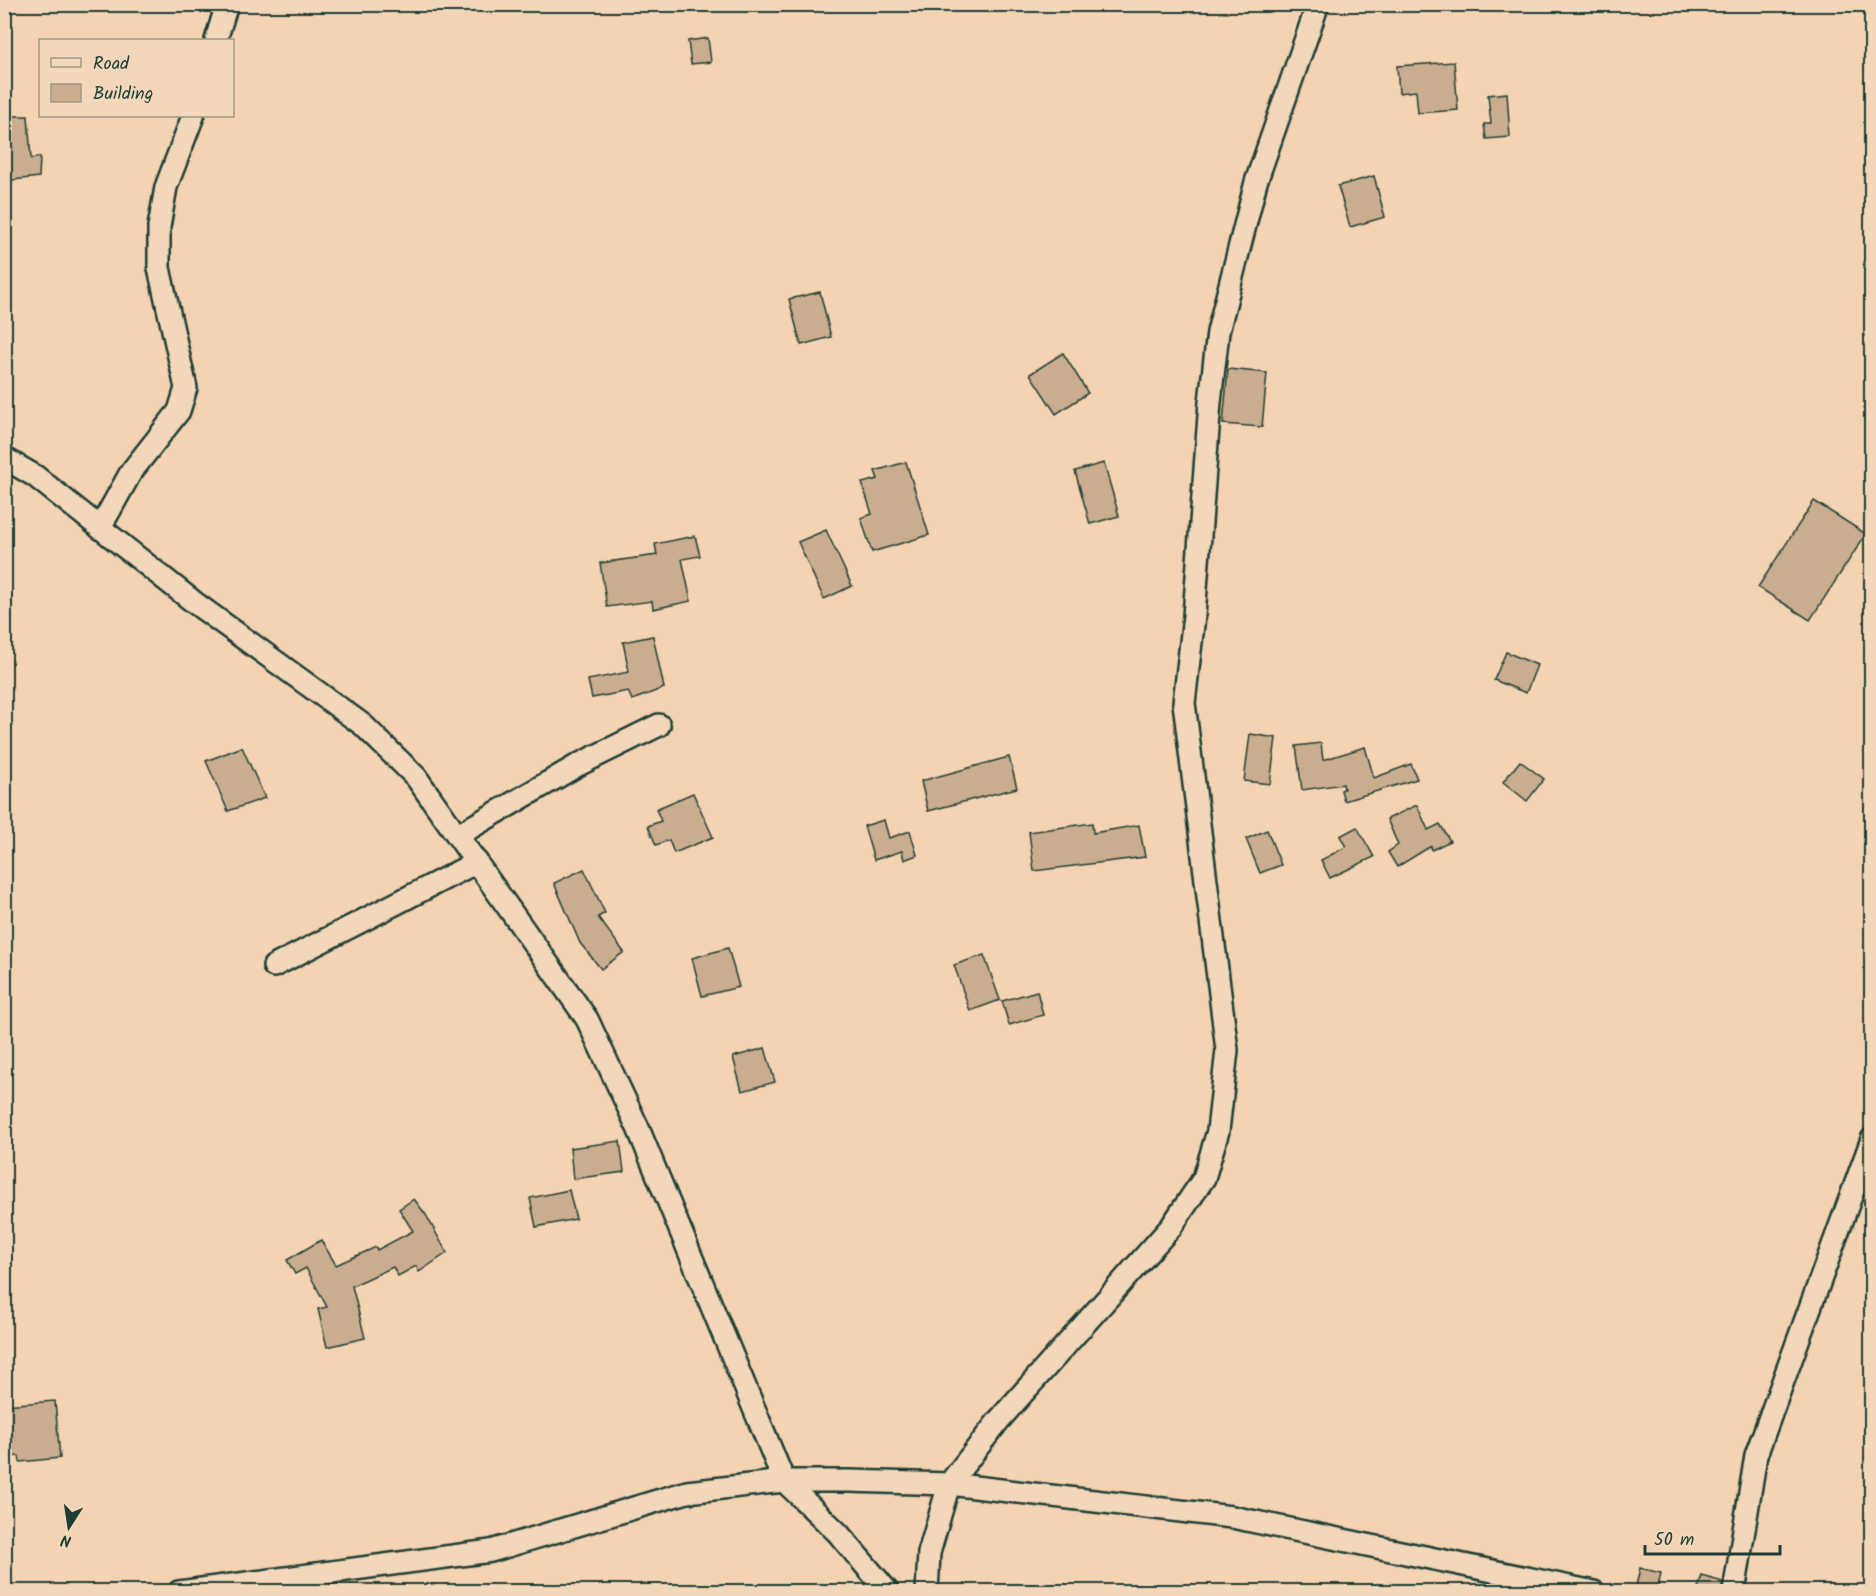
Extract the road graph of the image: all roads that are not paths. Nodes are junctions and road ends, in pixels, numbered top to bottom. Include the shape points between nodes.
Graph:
1 (227, 4) edge
2 (1318, 4) edge
3 (216, 39) edge
4 (193, 117) edge
5 (4, 458) edge
6 (100, 528) junction
7 (659, 725) dead end
8 (458, 835) junction
9 (477, 862) junction
10 (274, 966) dead end
11 (1872, 1139) edge
12 (784, 1481) junction
13 (949, 1484) junction
14 (301, 1583) edge
15 (179, 1592) edge
16 (888, 1592) edge
17 (927, 1592) edge
18 (1594, 1592) edge
19 (1734, 1592) edge

1 - 3 street
2 - 13 street via 1256,182 1218,332 1210,402 1184,703 1227,1050 1218,1131 1204,1178 1171,1227 999,1420
4 - 6 street via 166,187 159,227 159,268 186,388 179,411 132,472
5 - 6 street via 35,476
6 - 8 street via 195,603 363,725 416,777
7 - 8 street via 578,765
8 - 9 street
9 - 10 street
9 - 12 street via 587,1019 639,1128
11 - 19 street via 1755,1455
12 - 13 street
12 - 14 street via 687,1492 491,1551
12 - 16 street via 838,1533
13 - 17 street via 928,1553
13 - 18 street via 1232,1517
14 - 15 street

